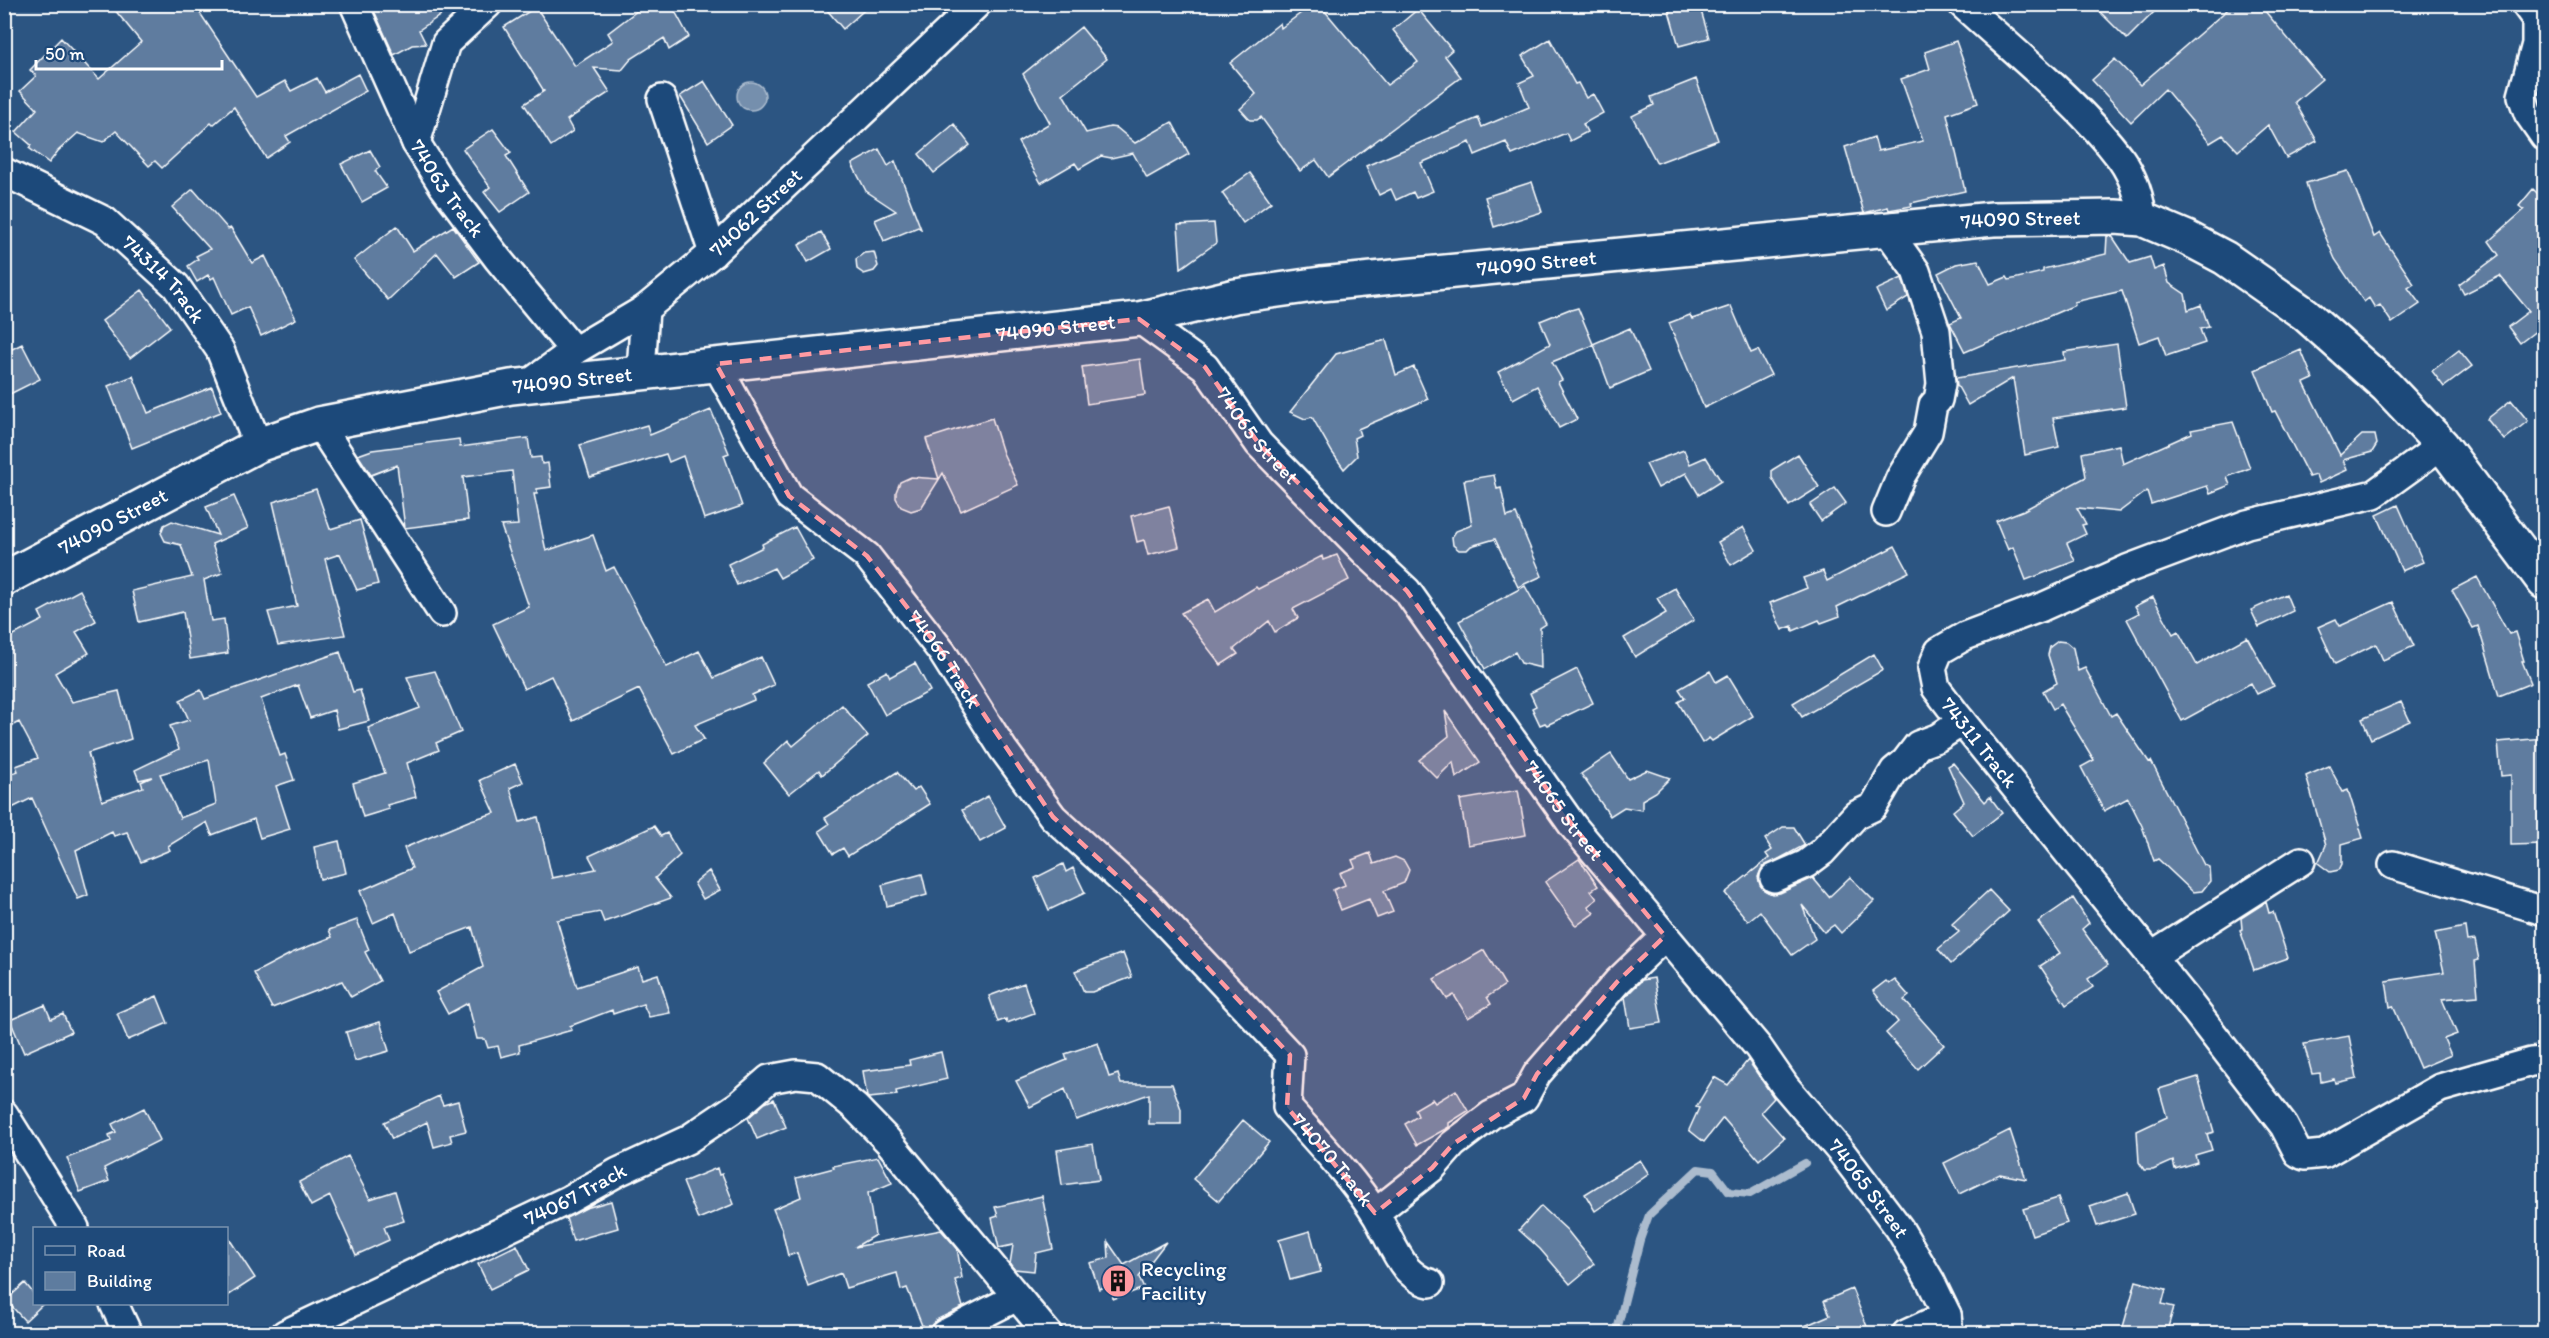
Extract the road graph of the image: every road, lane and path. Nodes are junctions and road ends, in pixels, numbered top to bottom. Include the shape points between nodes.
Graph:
1 (354, 4) edge
2 (488, 4) edge
3 (977, 4) edge
4 (1962, 4) edge
5 (2525, 4) edge
6 (662, 99) dead end
7 (2544, 136) edge
8 (416, 143) junction
9 (4, 172) edge
10 (2142, 219) junction
11 (1886, 229) junction
12 (713, 254) junction
13 (645, 309) junction
14 (1139, 319) junction
15 (574, 351) junction
16 (716, 364) junction
17 (642, 372) junction
18 (511, 387) junction
19 (319, 424) junction
20 (258, 445) junction
21 (2442, 445) junction
22 (1886, 512) dead end
23 (4, 579) edge
24 (2544, 582) edge
25 (442, 613) dead end
26 (1962, 722) junction
27 (2301, 861) dead end
28 (2393, 865) dead end
29 (1774, 878) dead end
30 (2544, 911) edge
31 (1665, 936) junction
32 (1189, 946) joint
33 (2151, 956) junction
34 (2544, 1061) edge
35 (4, 1114) edge
36 (1375, 1213) junction
37 (74, 1227) edge
38 (1430, 1283) dead end
39 (1017, 1297) junction
40 (114, 1305) edge
41 (1948, 1324) edge
42 (128, 1334) edge
43 (285, 1334) edge
44 (945, 1334) edge
45 (1048, 1334) edge
46 (1906, 1334) edge

1 - 8 street, 74063 Track
2 - 8 street via 446,43
3 - 12 street, 74062 Street
4 - 10 street via 2076,110 2122,160 2141,200
5 - 7 street via 2536,19 2536,44 2522,96
6 - 12 street
8 - 15 street, 74063 Track via 498,259
9 - 20 street, 74314 Track via 105,220 176,286 220,350
10 - 11 street, 74090 Street via 1993,219
10 - 21 street, 74090 Street via 2225,258 2305,314 2386,386
11 - 14 street, 74090 Street via 1322,284 1236,296
11 - 22 street via 1916,271 1936,331 1941,384 1928,432 1900,478
12 - 13 street, 74062 Street
13 - 15 street, 74062 Street
13 - 17 street
14 - 16 street, 74090 Street
14 - 31 street, 74065 Street via 1205,367 1259,444 1407,591 1573,826
15 - 18 street, 74062 Street via 530,383
16 - 17 street, 74090 Street
16 - 32 street, 74066 Track via 789,496 867,556 942,652 1053,817
17 - 18 street, 74090 Street
18 - 19 street, 74090 Street
19 - 20 street, 74090 Street
19 - 25 street
20 - 23 street, 74090 Street
21 - 24 street, 74090 Street
21 - 26 street, 74311 Track via 2374,494 2247,524 2127,569 1965,636 1939,651 1932,668 1936,688
26 - 29 street via 1918,745 1894,771 1873,807 1856,815 1822,852
26 - 33 street, 74311 Track
27 - 33 street
28 - 30 street
31 - 36 street via 1617,982 1537,1074 1524,1098 1491,1115 1453,1144 1432,1168
31 - 41 street, 74065 Street via 1758,1047 1899,1228 1931,1282
32 - 36 street, 74070 Track via 1290,1055 1287,1107
33 - 34 street, 74311 Track via 2304,1156 2324,1154 2440,1088
35 - 37 street
36 - 38 street, 74070 Track via 1407,1269
39 - 43 street, 74067 Track via 888,1141 855,1107 817,1076 796,1074 769,1078 739,1105 687,1140
39 - 44 street
39 - 45 street, 74067 Track
40 - 42 street
41 - 46 street

